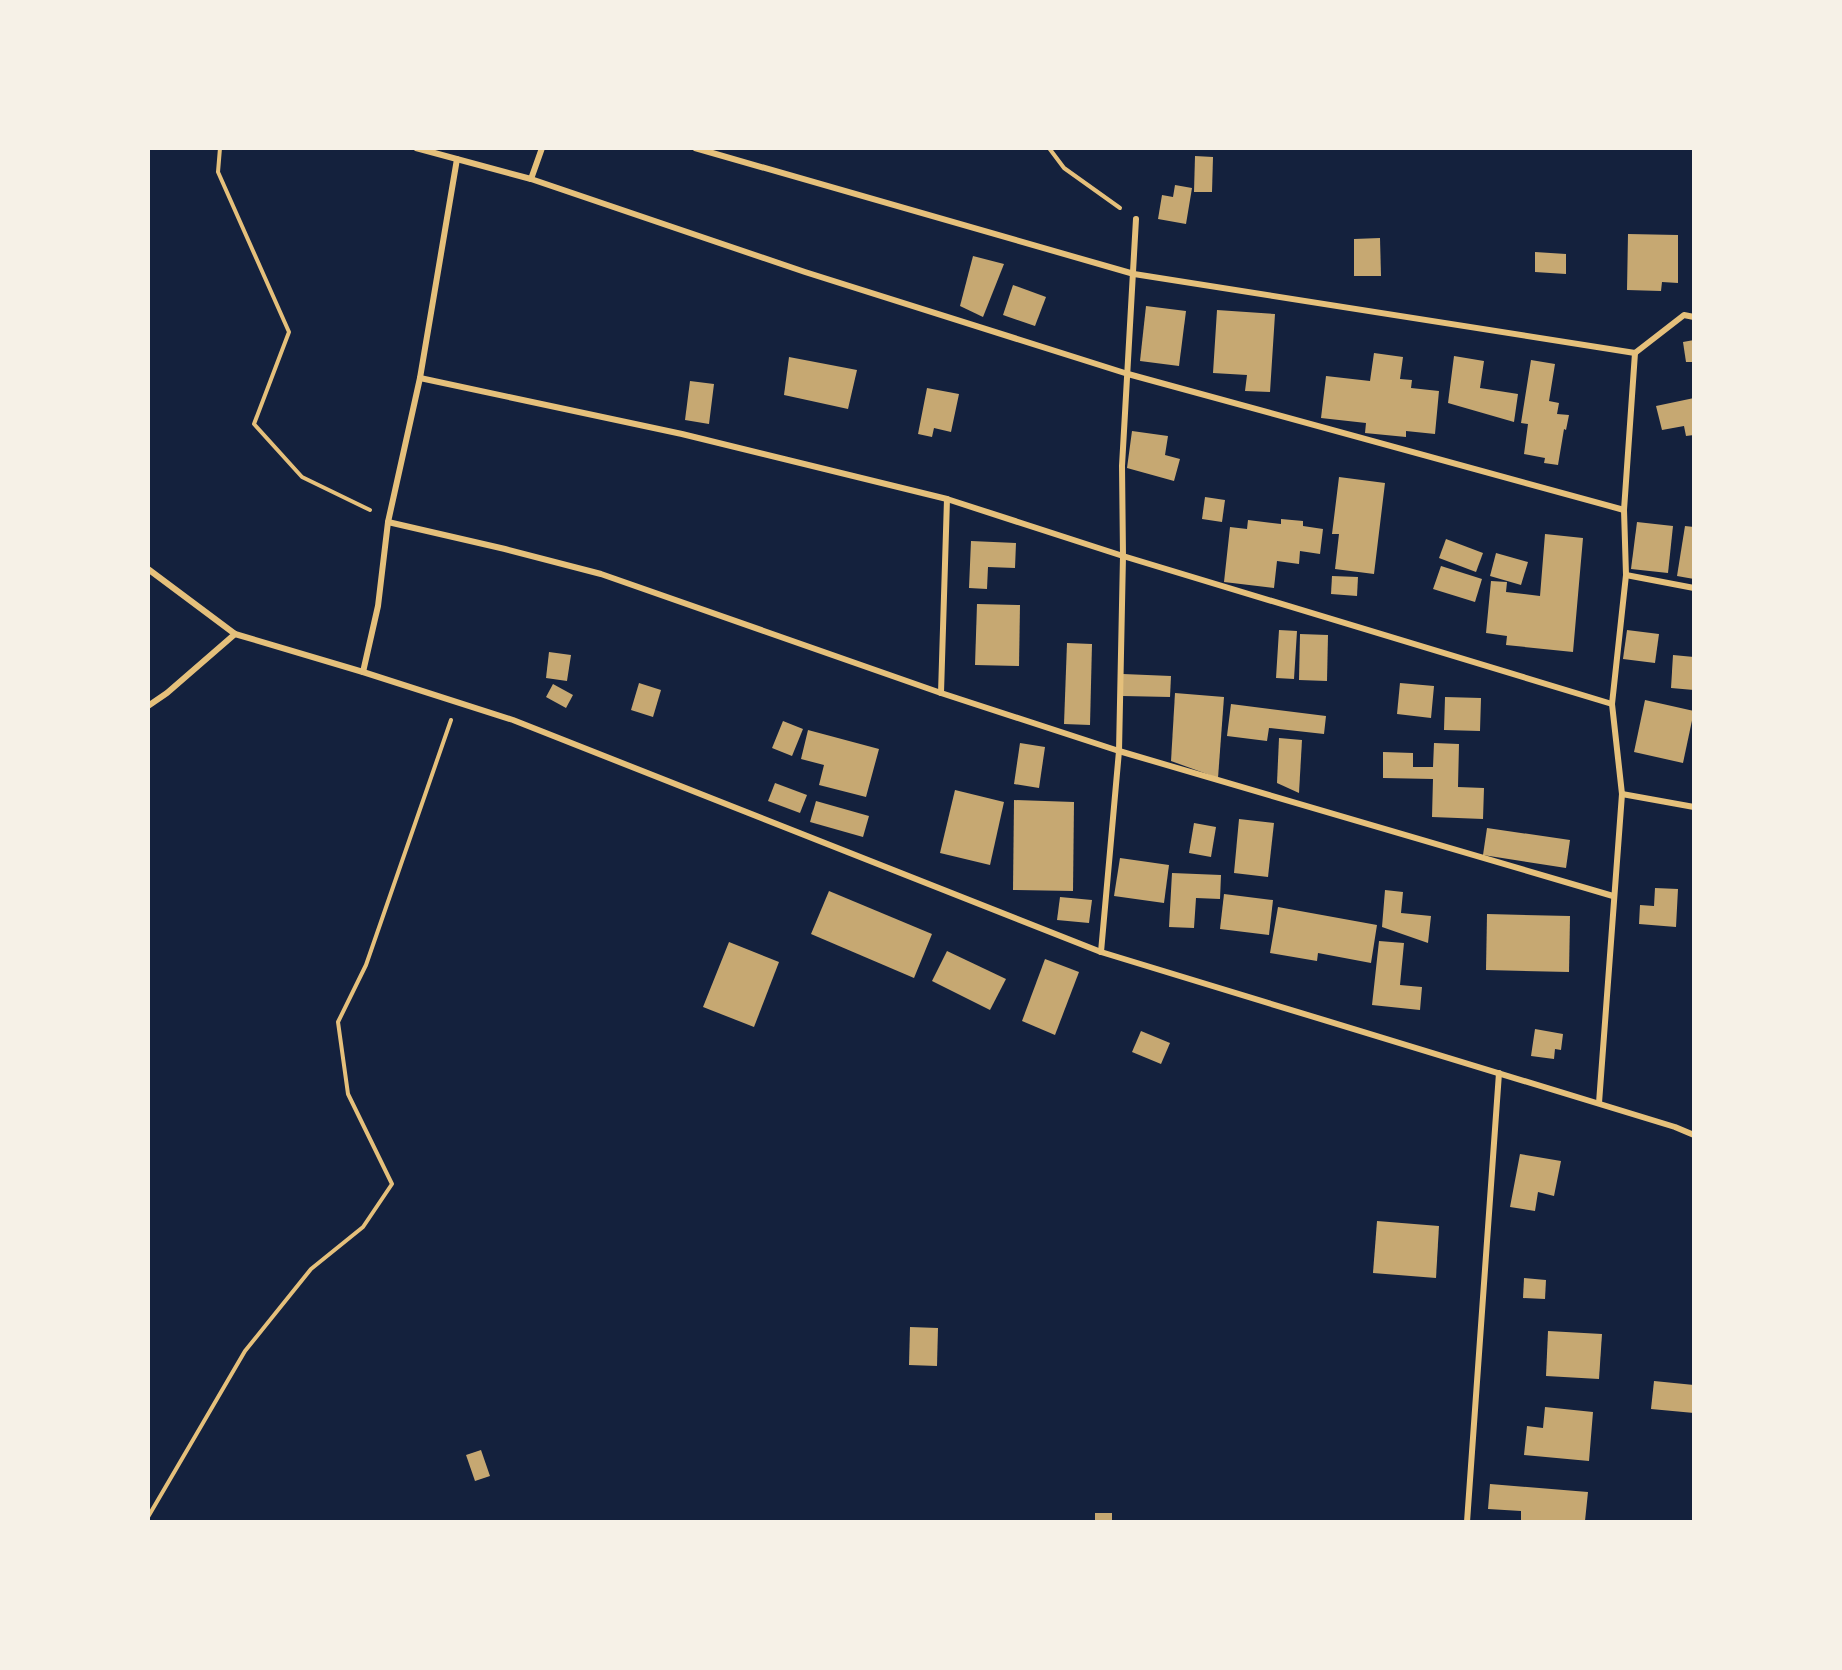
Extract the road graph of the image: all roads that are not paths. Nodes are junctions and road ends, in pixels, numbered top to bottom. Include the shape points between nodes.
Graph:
1 (416, 148) edge
2 (542, 148) edge
3 (695, 148) edge
4 (457, 159) junction
5 (531, 179) junction
6 (1136, 219) road end
7 (1134, 274) junction
8 (1694, 316) edge
9 (1635, 352) junction
10 (1128, 374) junction
11 (420, 378) junction
12 (947, 499) junction
13 (1623, 510) junction
14 (388, 522) junction
15 (1123, 556) junction
16 (148, 570) edge
17 (1626, 575) junction
18 (1694, 588) edge
19 (235, 634) junction
20 (363, 672) junction
21 (941, 693) junction
22 (1612, 704) junction
23 (148, 706) edge
24 (1119, 751) junction
25 (1622, 794) junction
26 (1694, 807) edge
27 (1613, 896) junction
28 (1101, 952) junction
29 (1498, 1073) junction
30 (1599, 1103) junction
31 (1694, 1135) edge
32 (1467, 1521) edge

1 - 4 street
2 - 5 street
3 - 7 street
4 - 5 street
4 - 11 street
5 - 10 street via 805,272
6 - 7 street
7 - 9 street
7 - 10 street
8 - 9 street via 1684,315
9 - 13 street
10 - 13 street
10 - 15 street via 1122,466
11 - 12 street via 682,434
11 - 14 street
12 - 15 street
12 - 21 street
13 - 17 street
14 - 20 street via 378,606
14 - 21 street via 602,574
15 - 22 street
15 - 24 street
16 - 19 street
17 - 18 street
17 - 22 street
19 - 20 street
19 - 23 street
20 - 28 street via 513,720
21 - 24 street
22 - 25 street
24 - 27 street
24 - 28 street
25 - 26 street
25 - 27 street
27 - 30 street
28 - 29 street
29 - 30 street
29 - 32 street
30 - 31 street

